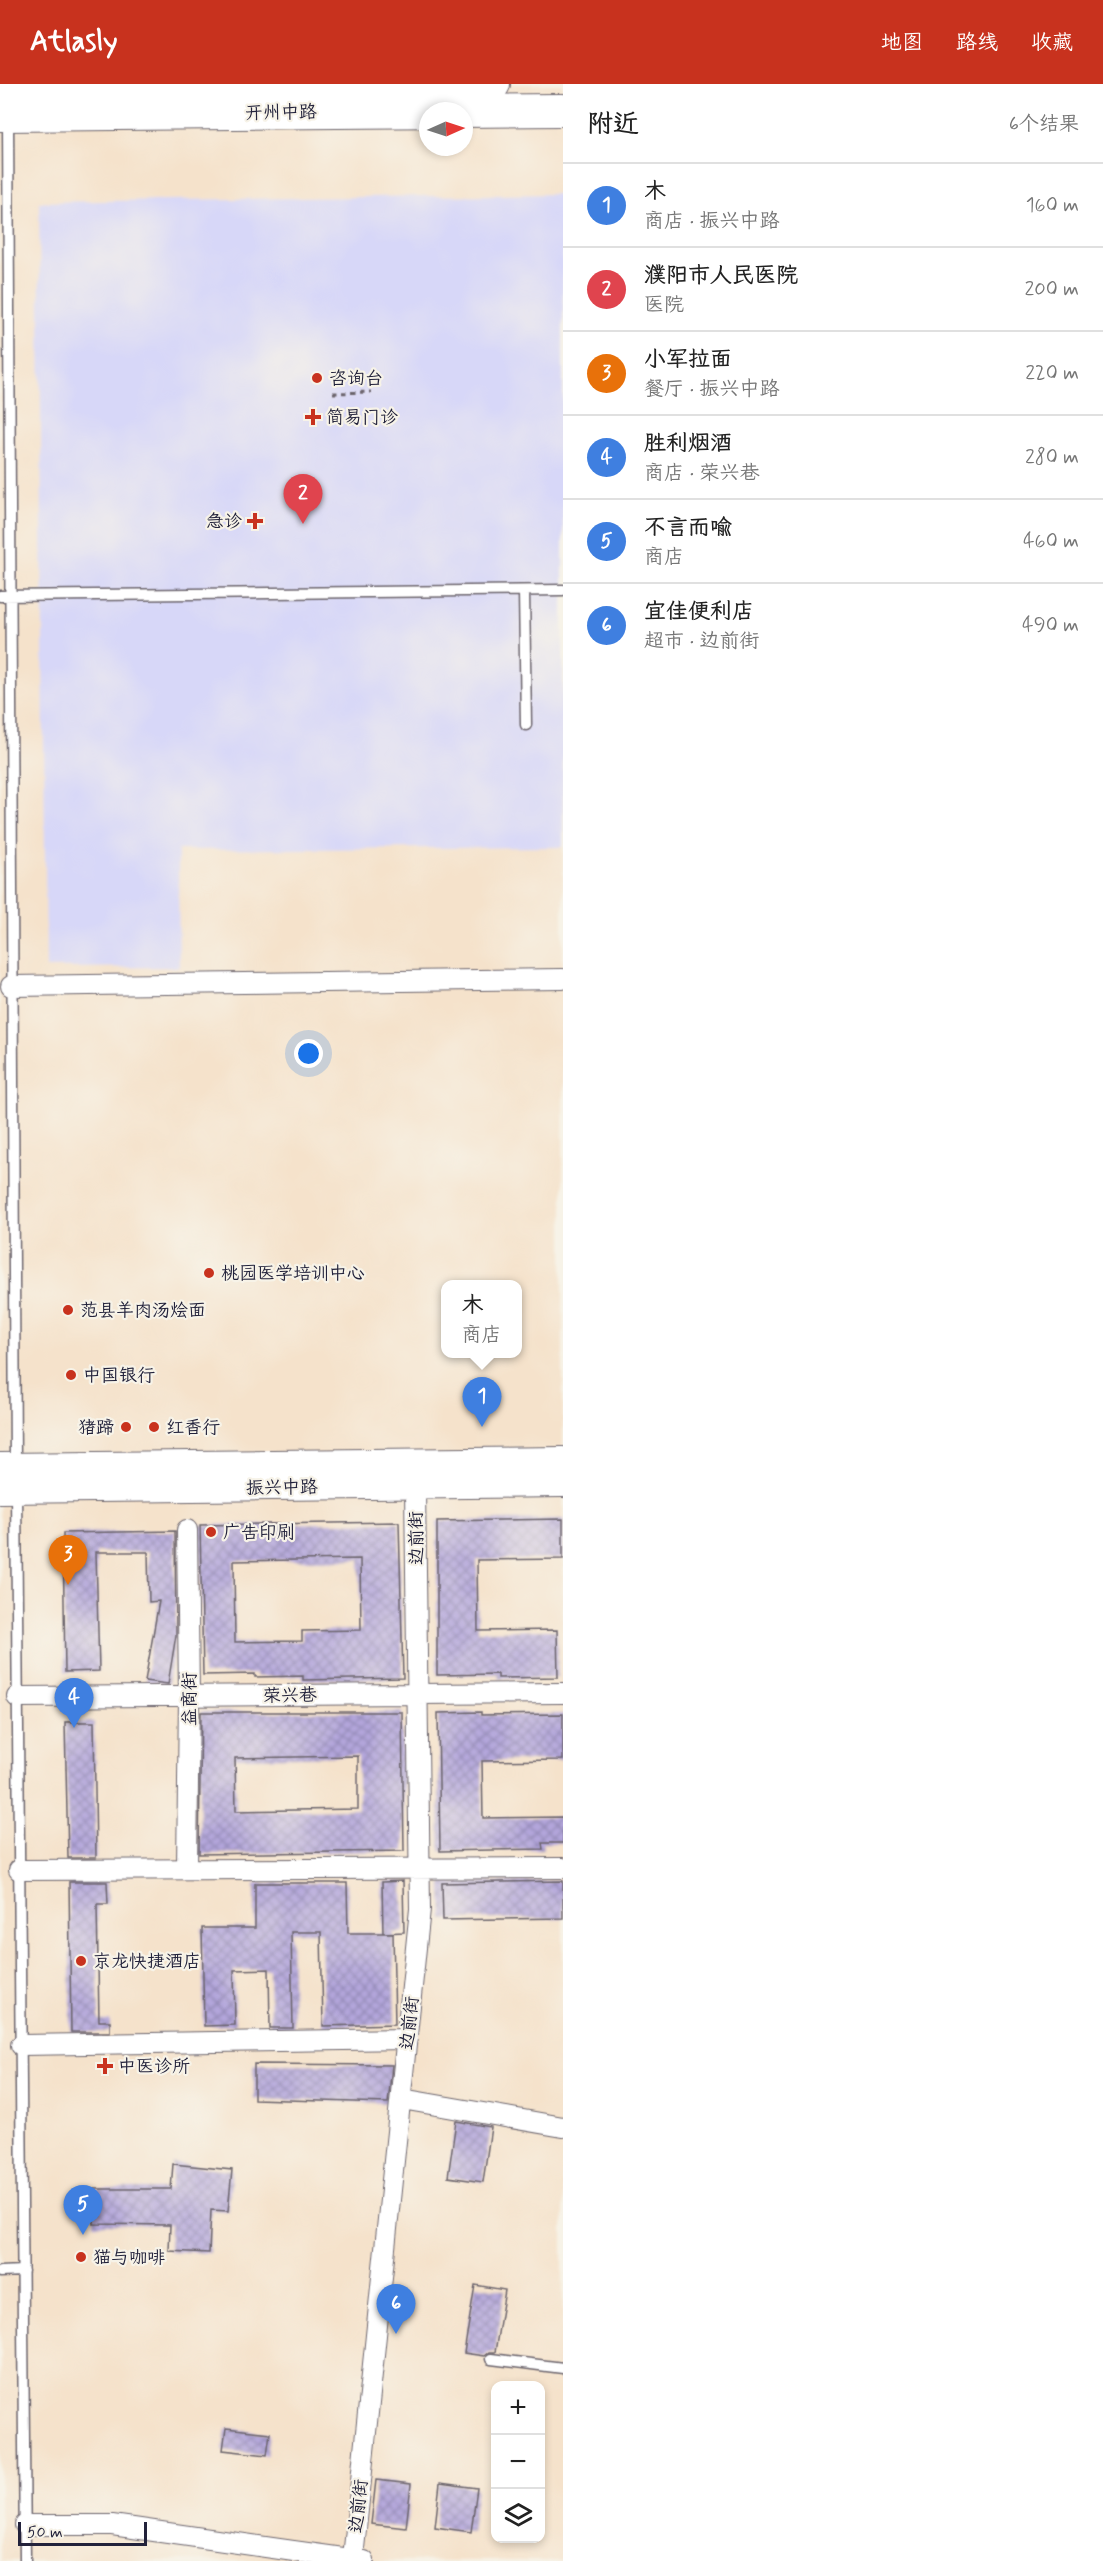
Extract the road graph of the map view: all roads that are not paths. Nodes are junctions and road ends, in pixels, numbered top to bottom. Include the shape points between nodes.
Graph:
1 (494, 84) edge
2 (2, 106) edge
3 (563, 110) edge
4 (563, 590) edge
5 (524, 591) junction
6 (5, 596) edge
7 (526, 725) dead end
8 (563, 979) edge
9 (11, 986) junction
10 (563, 1461) edge
11 (10, 1478) edge
12 (563, 1484) edge
13 (415, 1486) junction
14 (187, 1530) dead end
15 (563, 1693) edge
16 (418, 1694) junction
17 (189, 1696) junction
18 (17, 1697) junction
19 (420, 1868) junction
20 (563, 1868) edge
21 (19, 1869) junction
22 (187, 1869) junction
23 (407, 2039) junction
24 (21, 2045) junction
25 (402, 2099) junction
26 (563, 2127) edge
27 (23, 2271) junction
28 (0, 2272) edge
29 (491, 2359) dead end
30 (563, 2368) edge
31 (25, 2525) junction
32 (358, 2559) edge
33 (25, 2561) edge

1 - 2 main road, 开州中路
2 - 3 main road, 开州中路
2 - 6 lane
4 - 5 lane
5 - 6 lane
5 - 7 lane
6 - 9 lane
8 - 9 street
9 - 11 lane
10 - 11 street, 振兴中路
11 - 13 street, 振兴中路
11 - 18 lane
12 - 13 street, 振兴中路
13 - 16 street, 边前街
14 - 17 street, 益商街
15 - 16 street, 荣兴巷
16 - 17 street, 荣兴巷
16 - 19 street, 边前街
17 - 18 street, 荣兴巷
17 - 22 street, 益商街
18 - 21 lane
19 - 20 street
19 - 22 street
19 - 23 street, 边前街 via 420,1909
21 - 22 street
21 - 24 lane
23 - 24 street
23 - 25 street, 边前街
24 - 27 lane
25 - 26 street
25 - 32 street, 边前街
27 - 28 lane
27 - 31 lane
29 - 30 lane
31 - 32 street via 112,2525
31 - 33 lane

